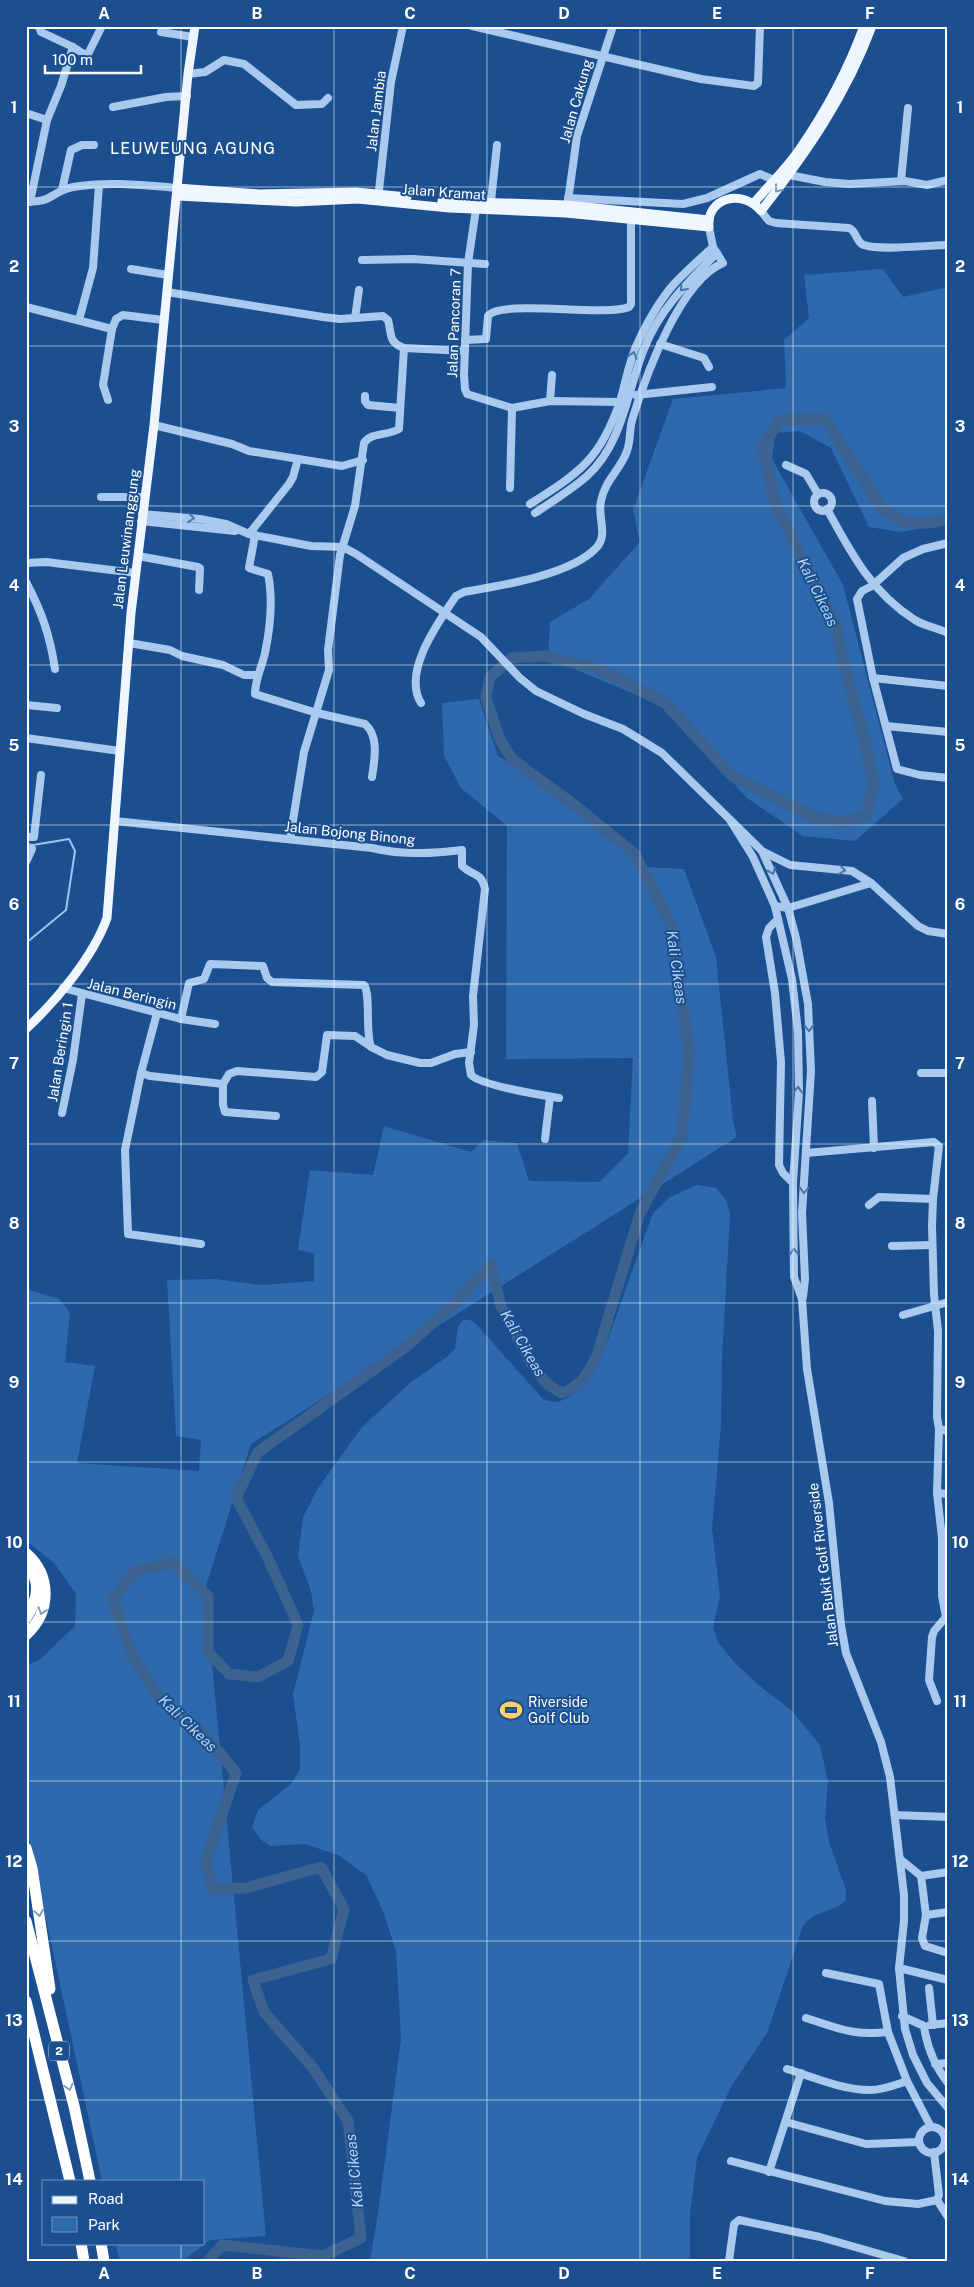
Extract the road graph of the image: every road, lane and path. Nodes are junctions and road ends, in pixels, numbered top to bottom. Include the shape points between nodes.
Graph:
1 (39, 26) edge
2 (102, 26) edge
3 (195, 26) edge
4 (403, 26) edge
5 (472, 26) edge
6 (613, 26) edge
7 (760, 26) edge
8 (864, 26) edge
9 (872, 26) edge
10 (161, 32) dead end
11 (193, 37) junction
12 (72, 47) junction
13 (602, 56) junction
14 (188, 74) junction
15 (186, 96) junction
16 (328, 98) dead end
17 (113, 107) dead end
18 (908, 108) dead end
19 (26, 113) edge
20 (47, 120) junction
21 (94, 145) dead end
22 (497, 145) dead end
23 (789, 175) junction
24 (774, 180) junction
25 (948, 180) edge
26 (901, 181) junction
27 (99, 185) junction
28 (62, 190) junction
29 (177, 192) junction
30 (378, 197) junction
31 (28, 201) edge
32 (491, 201) junction
33 (754, 203) junction
34 (567, 206) junction
35 (476, 209) junction
36 (761, 211) junction
37 (631, 220) junction
38 (708, 224) junction
39 (948, 245) edge
40 (715, 250) junction
41 (362, 260) dead end
42 (468, 263) junction
43 (486, 264) dead end
44 (131, 269) dead end
45 (168, 275) junction
46 (359, 290) dead end
47 (167, 292) junction
48 (26, 307) edge
49 (355, 318) junction
50 (80, 320) junction
51 (163, 320) junction
52 (112, 329) junction
53 (465, 340) junction
54 (660, 344) junction
55 (404, 348) junction
56 (465, 351) junction
57 (709, 367) dead end
58 (552, 375) dead end
59 (712, 388) dead end
60 (641, 394) junction
61 (365, 396) dead end
62 (629, 396) junction
63 (108, 400) dead end
64 (550, 401) junction
65 (623, 404) junction
66 (400, 408) junction
67 (512, 408) junction
68 (154, 425) junction
69 (298, 459) junction
70 (363, 460) junction
71 (786, 465) dead end
72 (510, 488) dead end
73 (818, 494) junction
74 (101, 497) dead end
75 (144, 497) junction
76 (530, 504) dead end
77 (827, 509) junction
78 (535, 513) dead end
79 (142, 518) junction
80 (249, 534) junction
81 (948, 544) edge
82 (342, 547) junction
83 (138, 556) junction
84 (26, 564) edge
85 (136, 573) junction
86 (26, 582) edge
87 (873, 585) junction
88 (199, 590) dead end
89 (447, 613) junction
90 (948, 633) edge
91 (129, 643) junction
92 (55, 669) dead end
93 (256, 675) junction
94 (873, 678) junction
95 (948, 686) edge
96 (421, 703) dead end
97 (26, 705) edge
98 (57, 708) dead end
99 (316, 713) junction
100 (886, 726) junction
101 (948, 732) edge
102 (26, 738) edge
103 (120, 751) junction
104 (41, 775) dead end
105 (372, 777) dead end
106 (948, 778) edge
107 (730, 820) junction
108 (115, 821) junction
109 (26, 837) edge
110 (290, 840) junction
111 (32, 849) dead end
112 (762, 851) junction
113 (753, 858) junction
114 (26, 862) edge
115 (871, 883) junction
116 (775, 906) junction
117 (788, 908) junction
118 (778, 918) junction
119 (948, 934) edge
120 (63, 988) junction
121 (82, 994) junction
122 (157, 1013) junction
123 (181, 1019) junction
124 (215, 1024) dead end
125 (26, 1029) edge
126 (371, 1046) junction
127 (472, 1052) junction
128 (141, 1073) junction
129 (948, 1073) edge
130 (921, 1074) dead end
131 (223, 1084) junction
132 (872, 1101) dead end
133 (62, 1113) dead end
134 (276, 1116) dead end
135 (545, 1139) dead end
136 (948, 1146) edge
137 (874, 1148) junction
138 (939, 1148) junction
139 (806, 1153) junction
140 (793, 1183) junction
141 (933, 1199) junction
142 (869, 1205) dead end
143 (201, 1244) dead end
144 (932, 1245) junction
145 (892, 1246) dead end
146 (802, 1299) junction
147 (948, 1302) edge
148 (936, 1305) junction
149 (903, 1314) dead end
150 (938, 1331) junction
151 (948, 1331) edge
152 (928, 1424) dead end
153 (938, 1426) junction
154 (948, 1431) edge
155 (937, 1493) junction
156 (948, 1494) edge
157 (945, 1538) edge
158 (26, 1553) edge
159 (26, 1566) edge
160 (945, 1585) edge
161 (26, 1618) edge
162 (26, 1635) edge
163 (937, 1701) dead end
164 (894, 1815) junction
165 (948, 1817) edge
166 (26, 1848) edge
167 (900, 1859) junction
168 (948, 1872) edge
169 (921, 1876) junction
170 (948, 1912) edge
171 (926, 1915) junction
172 (26, 1922) edge
173 (948, 1953) edge
174 (898, 1968) junction
175 (826, 1973) dead end
176 (948, 1980) edge
177 (929, 1988) dead end
178 (26, 2001) edge
179 (902, 2016) junction
180 (806, 2018) dead end
181 (948, 2023) edge
182 (933, 2025) junction
183 (924, 2026) junction
184 (888, 2032) junction
185 (60, 2055) junction
186 (948, 2063) edge
187 (935, 2064) junction
188 (787, 2069) dead end
189 (801, 2074) junction
190 (907, 2081) junction
191 (948, 2083) edge
192 (948, 2108) edge
193 (786, 2122) junction
194 (948, 2125) edge
195 (931, 2127) junction
196 (941, 2130) junction
197 (919, 2142) junction
198 (945, 2149) edge
199 (934, 2152) junction
200 (731, 2161) dead end
201 (769, 2172) junction
202 (70, 2180) edge
203 (90, 2180) edge
204 (937, 2200) junction
205 (948, 2217) edge
206 (101, 2244) edge
207 (103, 2258) edge
208 (728, 2261) edge
209 (904, 2261) edge

1 - 12 street via 41,32
2 - 12 street via 88,54
3 - 11 main road, Jalan Leuwinanggung
4 - 30 street, Jalan Jambia via 391,82
5 - 13 street
6 - 13 street, Jalan Cakung
7 - 13 street via 758,83 754,86 701,79
8 - 24 main road via 838,88 798,151
9 - 23 main road via 830,116
10 - 11 street
11 - 14 main road, Jalan Leuwinanggung
12 - 20 street
13 - 34 street, Jalan Cakung via 577,136
14 - 15 main road, Jalan Leuwinanggung
14 - 16 street via 205,72 224,60 244,64 296,105 322,104
15 - 17 street
15 - 29 main road, Jalan Leuwinanggung
18 - 26 street
19 - 20 street
20 - 31 street
21 - 28 street via 82,145 71,150
22 - 32 street
23 - 26 street via 849,184
23 -> 36 main road
24 - 33 main road
24 - 34 street via 760,174 707,198 683,204
25 - 26 street via 927,185
27 - 28 street
27 - 29 street via 167,187
27 - 50 street via 93,268
28 - 31 street via 44,201
29 - 30 main road, Jalan Kramat via 296,202
29 - 45 main road, Jalan Leuwinanggung
30 - 32 main road, Jalan Kramat
30 - 35 main road, Jalan Kramat
32 - 34 main road, Jalan Kramat
33 - 36 main road
33 - 38 main road via 743,197 730,198 718,205
34 - 35 main road, Jalan Kramat
34 - 37 main road, Jalan Kramat
34 - 38 main road, Jalan Kramat
35 - 42 street, Jalan Pancoran 7
36 - 39 street via 769,221 776,223 850,228 864,245
37 - 38 main road, Jalan Kramat
37 - 53 street via 629,307 607,310 527,308 492,312 488,316 486,339
38 - 40 street
40 - 54 street via 723,263 711,268 694,288
40 -> 62 street via 664,312 644,348
65 -> 40 street via 637,344 650,319 674,284
41 - 42 street
42 - 43 street
42 - 53 street, Jalan Pancoran 7
44 - 45 street
45 - 47 main road, Jalan Leuwinanggung
46 - 49 street
47 - 49 street via 323,317
47 - 51 main road, Jalan Leuwinanggung
48 - 50 street
49 - 55 street via 387,317 393,342
50 - 52 street
51 - 52 street via 123,315 118,317
51 - 68 main road, Jalan Leuwinanggung
52 - 63 street via 103,385
53 - 56 street, Jalan Pancoran 7
54 - 57 street via 704,358
54 - 60 street
55 - 56 street
55 - 66 street
56 - 67 street, Jalan Pancoran 7 via 467,394
58 - 64 street
59 - 60 street
60 - 62 street
60 - 89 street via 627,452 604,488 600,503 603,532 598,547 575,563 521,582 460,594
61 - 66 street via 368,405
62 - 65 street
64 - 65 street, Jalan Pancoran 7
64 - 67 street, Jalan Pancoran 7
65 - 76 street via 583,468
65 - 78 street via 614,438 589,475
66 - 70 street via 399,429 366,440
67 - 72 street
68 - 69 street via 249,451
68 - 75 main road, Jalan Leuwinanggung
69 - 70 street via 342,466
69 - 80 street via 293,478
70 - 82 street via 355,506
71 - 73 street via 806,474
73 - 77 street via 824,493 830,498
73 - 77 street via 814,499 816,507
74 - 75 street
75 - 79 main road, Jalan Leuwinanggung
77 - 87 street
79 - 80 street
79 - 83 main road, Jalan Leuwinanggung
80 - 82 street via 311,546
80 - 93 street via 249,568 268,574 270,592 265,654
81 - 87 street via 923,549 903,558
82 - 89 street
82 - 99 street via 328,650 329,670
83 - 85 main road, Jalan Leuwinanggung
83 - 88 street via 200,568
84 - 85 street via 46,562
85 - 91 main road, Jalan Leuwinanggung
86 - 92 street via 50,637
87 - 90 street via 916,620
87 - 94 street via 862,591 857,599
89 - 96 street via 418,662 416,692
89 - 107 street via 482,637 536,691 623,729 662,753
91 - 93 street via 170,650 182,656 222,664 244,675
91 - 103 main road, Jalan Leuwinanggung
93 - 99 street via 256,696
94 - 95 street
94 - 100 street
97 - 98 street
99 - 105 street via 368,727 375,747
99 - 110 street via 304,752
100 - 101 street
100 - 106 street via 897,769
102 - 103 street
103 - 108 main road, Jalan Leuwinanggung
104 - 109 street via 34,837
107 - 112 street
107 - 113 street
108 - 110 street, Jalan Bojong Binong
108 - 120 main road, Jalan Leuwinanggung via 106,918 92,950
110 - 127 street, Jalan Bojong Binong via 405,853 463,851 462,866 478,875 485,889 473,996
111 - 114 street
112 - 113 street
112 -> 115 street via 790,865 852,871
112 -> 117 street
113 - 116 street
115 - 117 street
115 - 119 street via 918,926
116 - 117 street
116 - 118 street
117 -> 139 street via 808,1004 811,1071
140 -> 118 street via 798,1032 792,979
118 - 140 street via 766,937 776,993 781,1062 778,1154 783,1173
120 - 121 street, Jalan Beringin
120 - 125 main road, Jalan Leuwinanggung
121 - 122 street, Jalan Beringin
121 - 133 street, Jalan Beringin 1
122 - 123 street, Jalan Beringin
122 - 128 street
123 - 124 street
123 - 126 street, Jalan Beringin via 189,983 204,979 210,964 263,966 272,982 364,985 368,992 367,1035
126 - 127 street via 387,1055 420,1063
126 - 131 street via 355,1036 327,1035 319,1076 236,1071 229,1074
127 - 135 street, Jalan Bojong Binong via 470,1072 476,1079 555,1097
128 - 131 street
128 - 143 street via 125,1150 128,1234
129 - 130 street
131 - 134 street via 225,1112
132 - 137 street
136 - 138 street
137 - 138 street via 934,1142
137 - 139 street
138 - 141 street
139 -> 146 street
146 -> 140 street via 794,1277
141 - 142 street via 880,1197
141 - 144 street
144 - 145 street
144 - 148 street
146 - 164 street, Jalan Bukit Golf Riverside via 807,1369 829,1503 841,1625 854,1676 884,1752
147 - 148 street
148 - 149 street
148 - 150 street
150 - 151 street
150 - 153 street
152 - 153 street
153 - 154 street
153 - 155 street
155 - 156 street
155 - 157 street
157 - 160 street
158 -> 162 highway via 40,1568 46,1596 43,1612
159 - 161 highway via 38,1591
160 - 163 street via 946,1617 932,1634 929,1677
164 - 165 street
164 - 167 street, Jalan Bukit Golf Riverside
166 -> 185 highway via 32,1868
167 - 169 street
167 - 174 street, Jalan Bukit Golf Riverside via 904,1907
168 - 169 street
169 - 171 street
170 - 171 street
171 - 173 street via 922,1938 925,1946
172 - 185 highway, 2
174 - 176 street
174 - 179 street, Jalan Bukit Golf Riverside
175 - 184 street via 879,1984
177 - 182 street
178 - 202 highway, 2
179 - 183 street
179 - 192 street, Jalan Bukit Golf Riverside via 913,2055
180 - 184 street via 854,2033
181 - 182 street
182 - 183 street
183 - 187 street via 927,2047
184 - 190 street
185 -> 203 highway, 2
186 - 187 street
187 - 191 street
188 - 189 street
189 - 190 street via 870,2090
189 - 193 street
190 - 195 street
193 - 197 street via 866,2144
193 - 201 street
194 - 196 street
195 - 196 street
195 - 197 street via 922,2132
196 - 198 street
197 - 199 street via 924,2150
198 - 199 street
199 - 204 street via 939,2188
200 - 201 street
201 - 204 street via 885,2201 918,2204
204 - 205 street
206 - 207 highway
208 - 209 street via 734,2224 740,2220 820,2237

